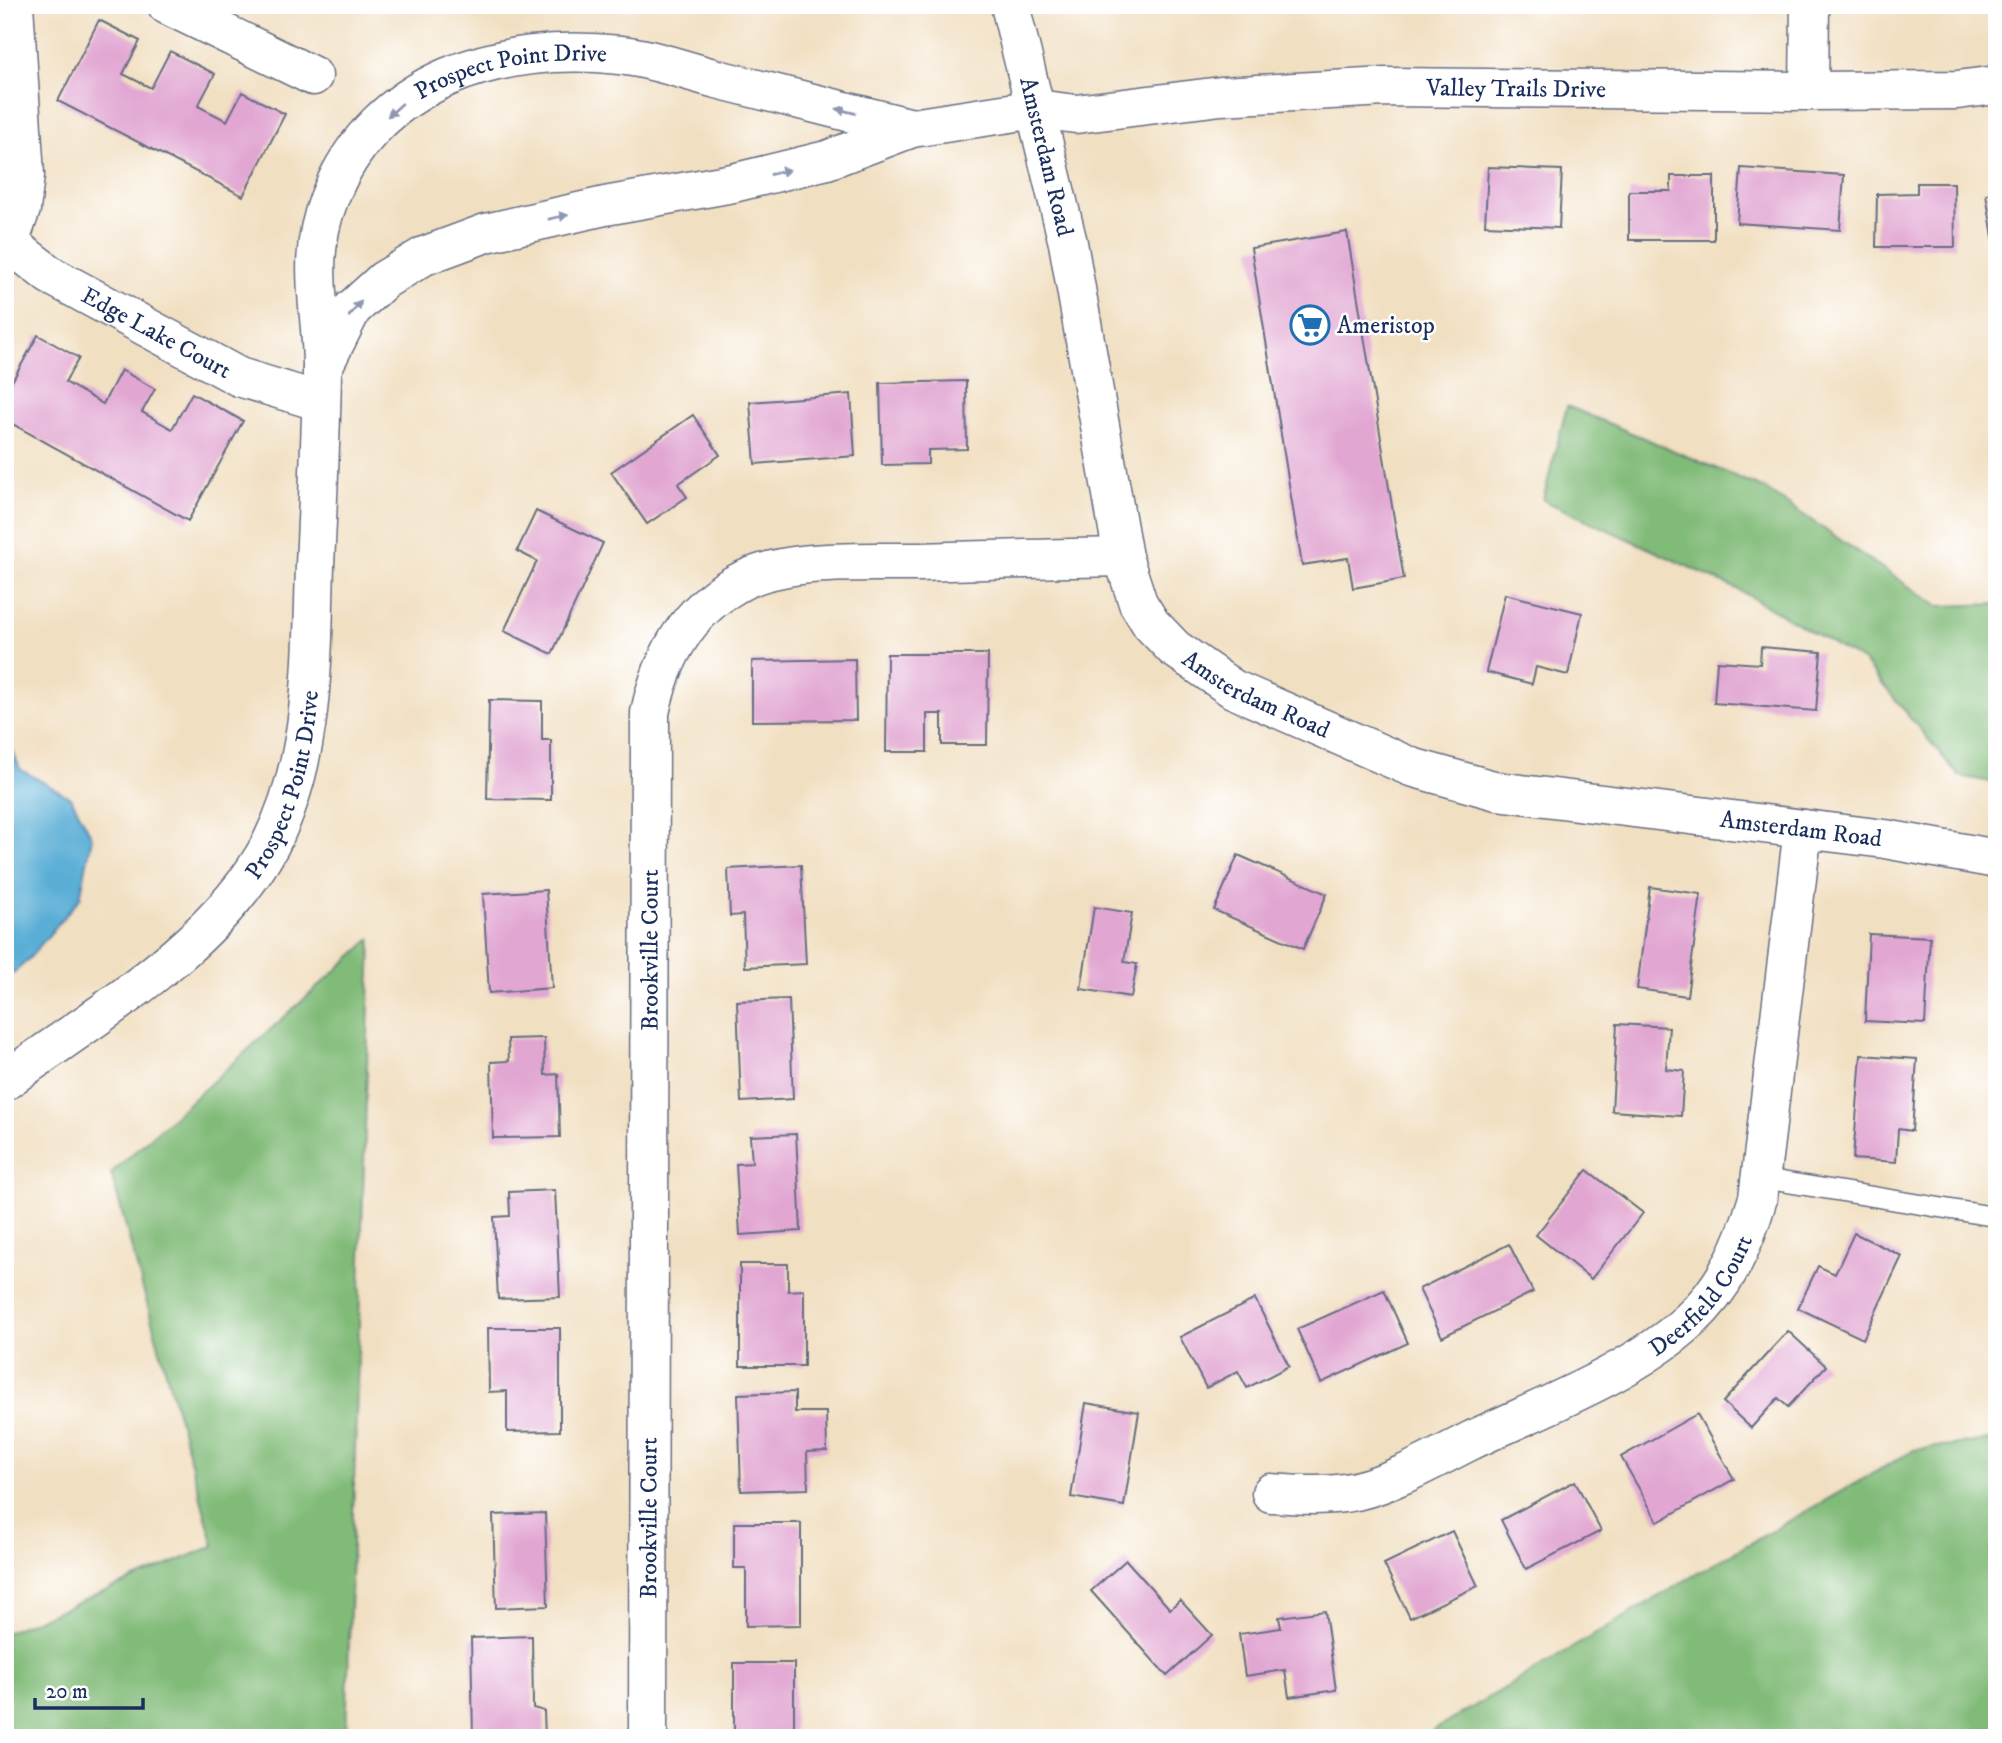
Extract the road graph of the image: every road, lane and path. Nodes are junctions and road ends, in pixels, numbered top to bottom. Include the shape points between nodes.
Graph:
1 (14, 5) edge
2 (167, 5) edge
3 (1010, 5) edge
4 (1810, 5) edge
5 (313, 76) dead end
6 (1997, 85) edge
7 (1809, 91) junction
8 (1036, 109) junction
9 (912, 128) junction
10 (7, 241) edge
11 (322, 385) junction
12 (1122, 556) junction
13 (1803, 829) junction
14 (1997, 859) edge
15 (5, 1081) edge
16 (1760, 1178) junction
17 (1997, 1217) edge
18 (1271, 1493) dead end
19 (648, 1738) edge

1 - 10 street via 26,175 21,209
2 - 5 street
3 - 8 street, Amsterdam Road
4 - 7 street
6 - 7 street, Valley Trails Drive via 1957,90
7 - 8 street, Valley Trails Drive via 1386,87 1221,96 1076,114
8 - 9 street, Prospect Point Drive
8 - 12 street, Amsterdam Road via 1068,243
11 -> 9 street, Prospect Point Drive via 352,309 384,280 424,256 486,233 827,160
9 -> 11 street, Prospect Point Drive via 623,55 555,52 487,61 418,89 362,138 328,199 313,263
10 - 11 street, Edge Lake Court via 50,275 239,377
11 - 15 street, Prospect Point Drive via 311,706 296,784 271,843 244,888 186,949
12 - 13 street, Amsterdam Road via 1138,603 1174,648 1233,689 1411,767 1497,792
12 - 19 street, Brookville Court via 777,569 735,583 706,604 685,625 656,682 650,713
13 - 14 street, Amsterdam Road
13 - 16 street, Deerfield Court
16 - 17 lane
16 - 18 street, Deerfield Court via 1745,1242 1718,1289 1654,1350 1418,1466 1359,1490 1326,1496

